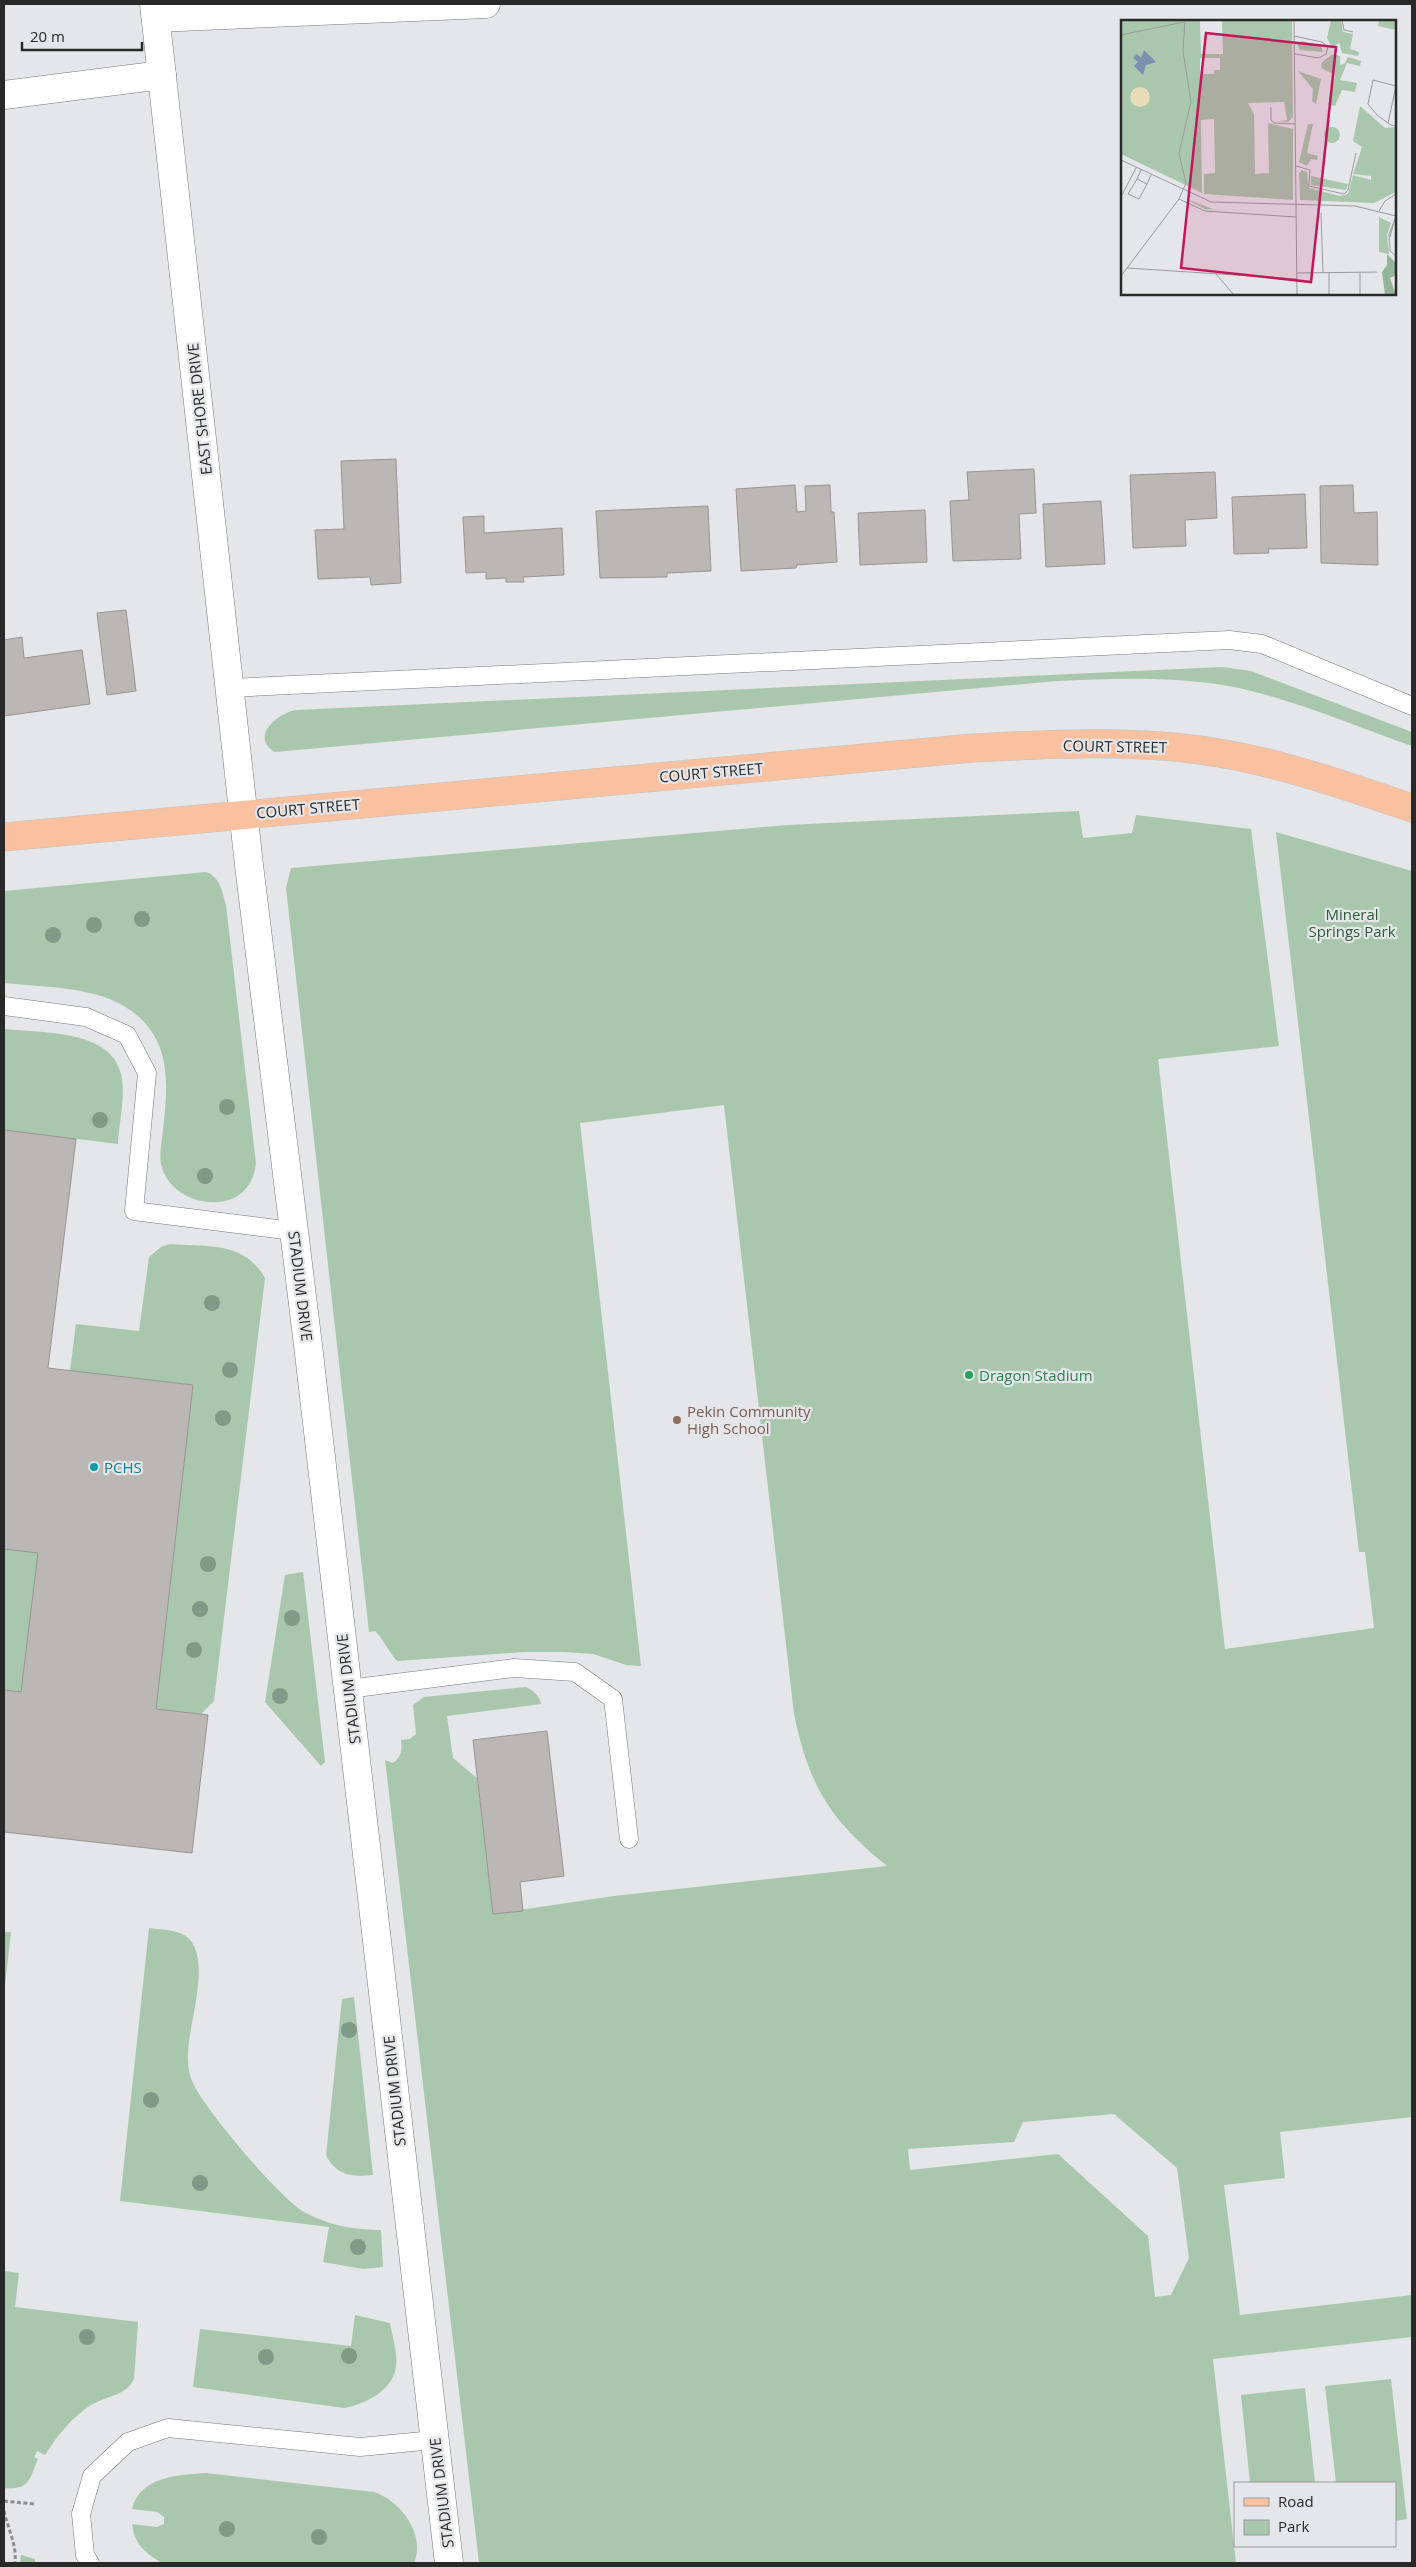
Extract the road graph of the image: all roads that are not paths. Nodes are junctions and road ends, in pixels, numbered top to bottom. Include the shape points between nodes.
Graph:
1 (486, 4) edge
2 (155, 11) edge
3 (162, 75) junction
4 (4, 95) edge
5 (230, 688) junction
6 (1412, 706) edge
7 (1412, 808) edge
8 (244, 814) junction
9 (4, 837) edge
10 (4, 1006) edge
11 (293, 1231) junction
12 (348, 1688) junction
13 (629, 1839) dead end
14 (434, 2440) junction
15 (90, 2563) edge
16 (449, 2563) edge

1 - 2 street
2 - 3 street, EAST SHORE DRIVE
3 - 4 street
3 - 5 street, EAST SHORE DRIVE
5 - 6 lane via 1229,640 1262,644
5 - 8 street, EAST SHORE DRIVE
7 - 8 main road, COURT STREET via 1258,760 1219,753 1135,745 1034,745
8 - 9 main road, COURT STREET
8 - 11 street, STADIUM DRIVE
10 - 11 lane via 86,1017 127,1035 147,1073 134,1211
11 - 12 street, STADIUM DRIVE
12 - 13 lane via 514,1668 575,1672 613,1699
12 - 14 street, STADIUM DRIVE
14 - 15 lane via 360,2447 168,2428 128,2442 92,2476 81,2514 84,2555
14 - 16 street, STADIUM DRIVE

